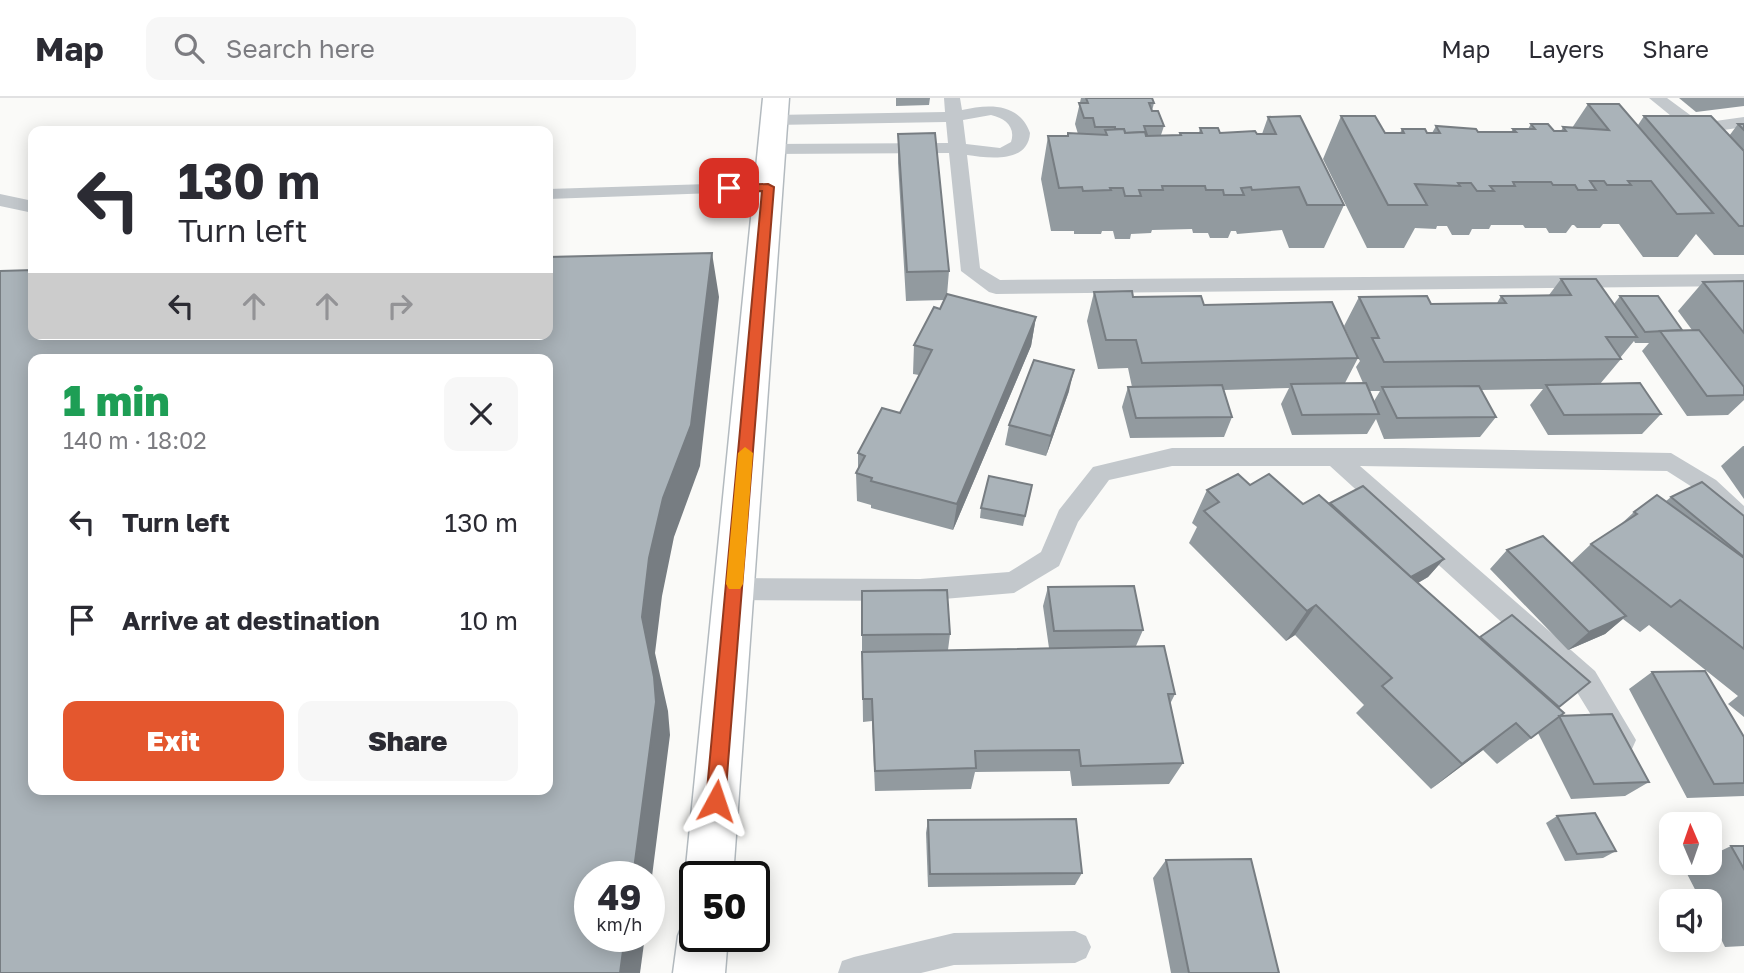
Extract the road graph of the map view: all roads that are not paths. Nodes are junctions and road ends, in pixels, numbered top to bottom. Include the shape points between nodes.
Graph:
1 (1657, 98) edge
2 (953, 107) edge
3 (774, 122) edge
4 (1744, 122) edge
5 (1698, 129) junction
6 (959, 148) junction
7 (1744, 178) edge
8 (768, 187) junction
9 (553, 194) edge
10 (0, 200) edge
11 (28, 208) edge
12 (28, 210) edge
13 (0, 217) edge
14 (1744, 279) edge
15 (1335, 457) junction
16 (1744, 521) edge
17 (734, 589) junction
18 (1633, 758) edge
19 (710, 861) edge
20 (1075, 947) dead end
21 (701, 952) edge
22 (699, 973) edge
23 (854, 973) edge

1 - 5 lane
2 - 3 lane
2 - 6 lane
2 - 6 lane via 1004,113 1019,123 1022,135 1020,143 1001,153
3 - 6 lane
3 - 8 main road
4 - 5 lane
5 - 7 lane
6 - 14 lane via 971,271 996,287
8 - 9 lane
8 - 17 main road
10 - 11 lane
12 - 13 lane
15 - 16 lane via 1671,462 1708,486
15 - 17 lane via 1172,457 1101,473 1068,517 1050,559 1014,582 920,590
15 - 18 lane via 1585,680
17 - 19 main road
20 - 23 lane via 954,949
21 - 22 main road

